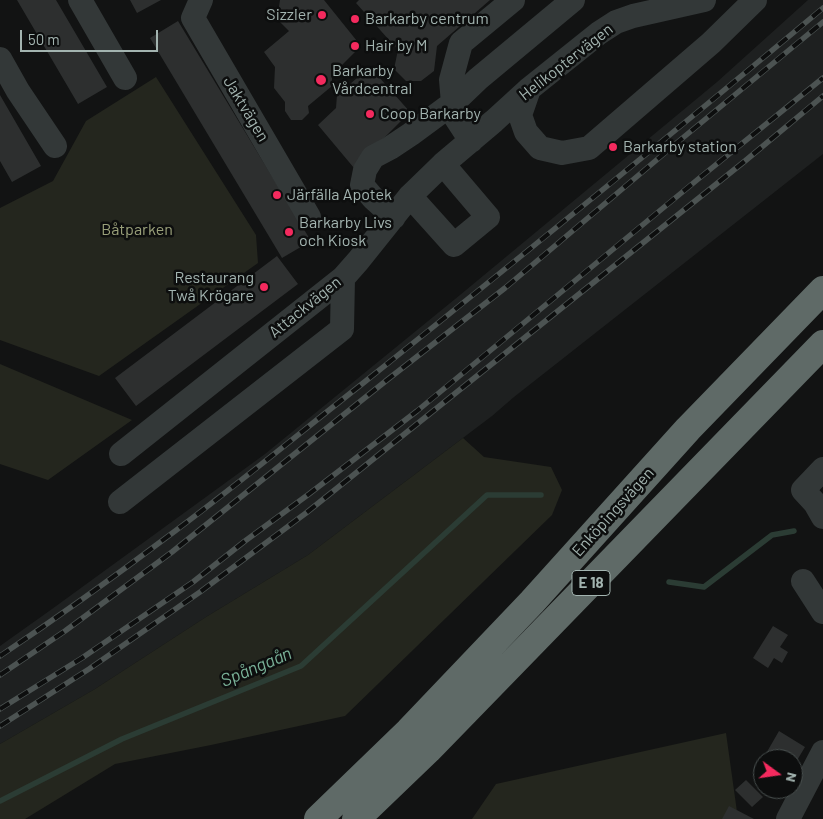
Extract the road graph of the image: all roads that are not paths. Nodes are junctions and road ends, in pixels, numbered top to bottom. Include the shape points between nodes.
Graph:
1 (80, 0) edge
2 (201, 0) edge
3 (513, 0) edge
4 (573, 0) edge
5 (704, 0) edge
6 (755, 0) edge
7 (0, 59) edge
8 (124, 78) dead end
9 (529, 89) junction
10 (453, 103) junction
11 (471, 141) junction
12 (55, 146) dead end
13 (443, 164) junction
14 (410, 196) junction
15 (309, 217) dead end
16 (394, 217) junction
17 (343, 278) junction
18 (823, 290) edge
19 (823, 344) edge
20 (196, 394) junction
21 (219, 424) junction
22 (121, 454) dead end
23 (823, 470) edge
24 (120, 502) dead end
25 (823, 517) edge
26 (804, 581) dead end
27 (823, 612) edge
28 (823, 752) edge
29 (318, 819) edge
30 (356, 819) edge
31 (788, 819) edge

1 - 8 street
2 - 15 street, Jaktvägen via 193,18
3 - 10 street via 461,43 451,80
4 - 10 street
5 - 9 street, Helikoptervägen via 616,22
6 - 9 street via 711,43 589,148 562,153 540,148 526,132 520,115
7 - 12 street
9 - 11 street, Helikoptervägen
10 - 11 street via 454,115
10 - 16 street via 373,157 365,170 362,184
11 - 13 street, Attackvägen
13 - 14 street, Attackvägen
13 - 14 street via 488,217 454,245
14 - 16 street, Attackvägen
16 - 17 street, Attackvägen
17 - 20 street, Attackvägen
17 - 21 street via 342,329
18 - 29 highway, Enköpingsvägen / E 18 via 688,429 532,602 409,731
19 - 30 highway, Enköpingsvägen / E 18 via 428,750
20 - 21 street
20 - 22 street, Attackvägen
21 - 24 street
23 - 25 street via 803,490 816,503
26 - 27 street
28 - 31 street

